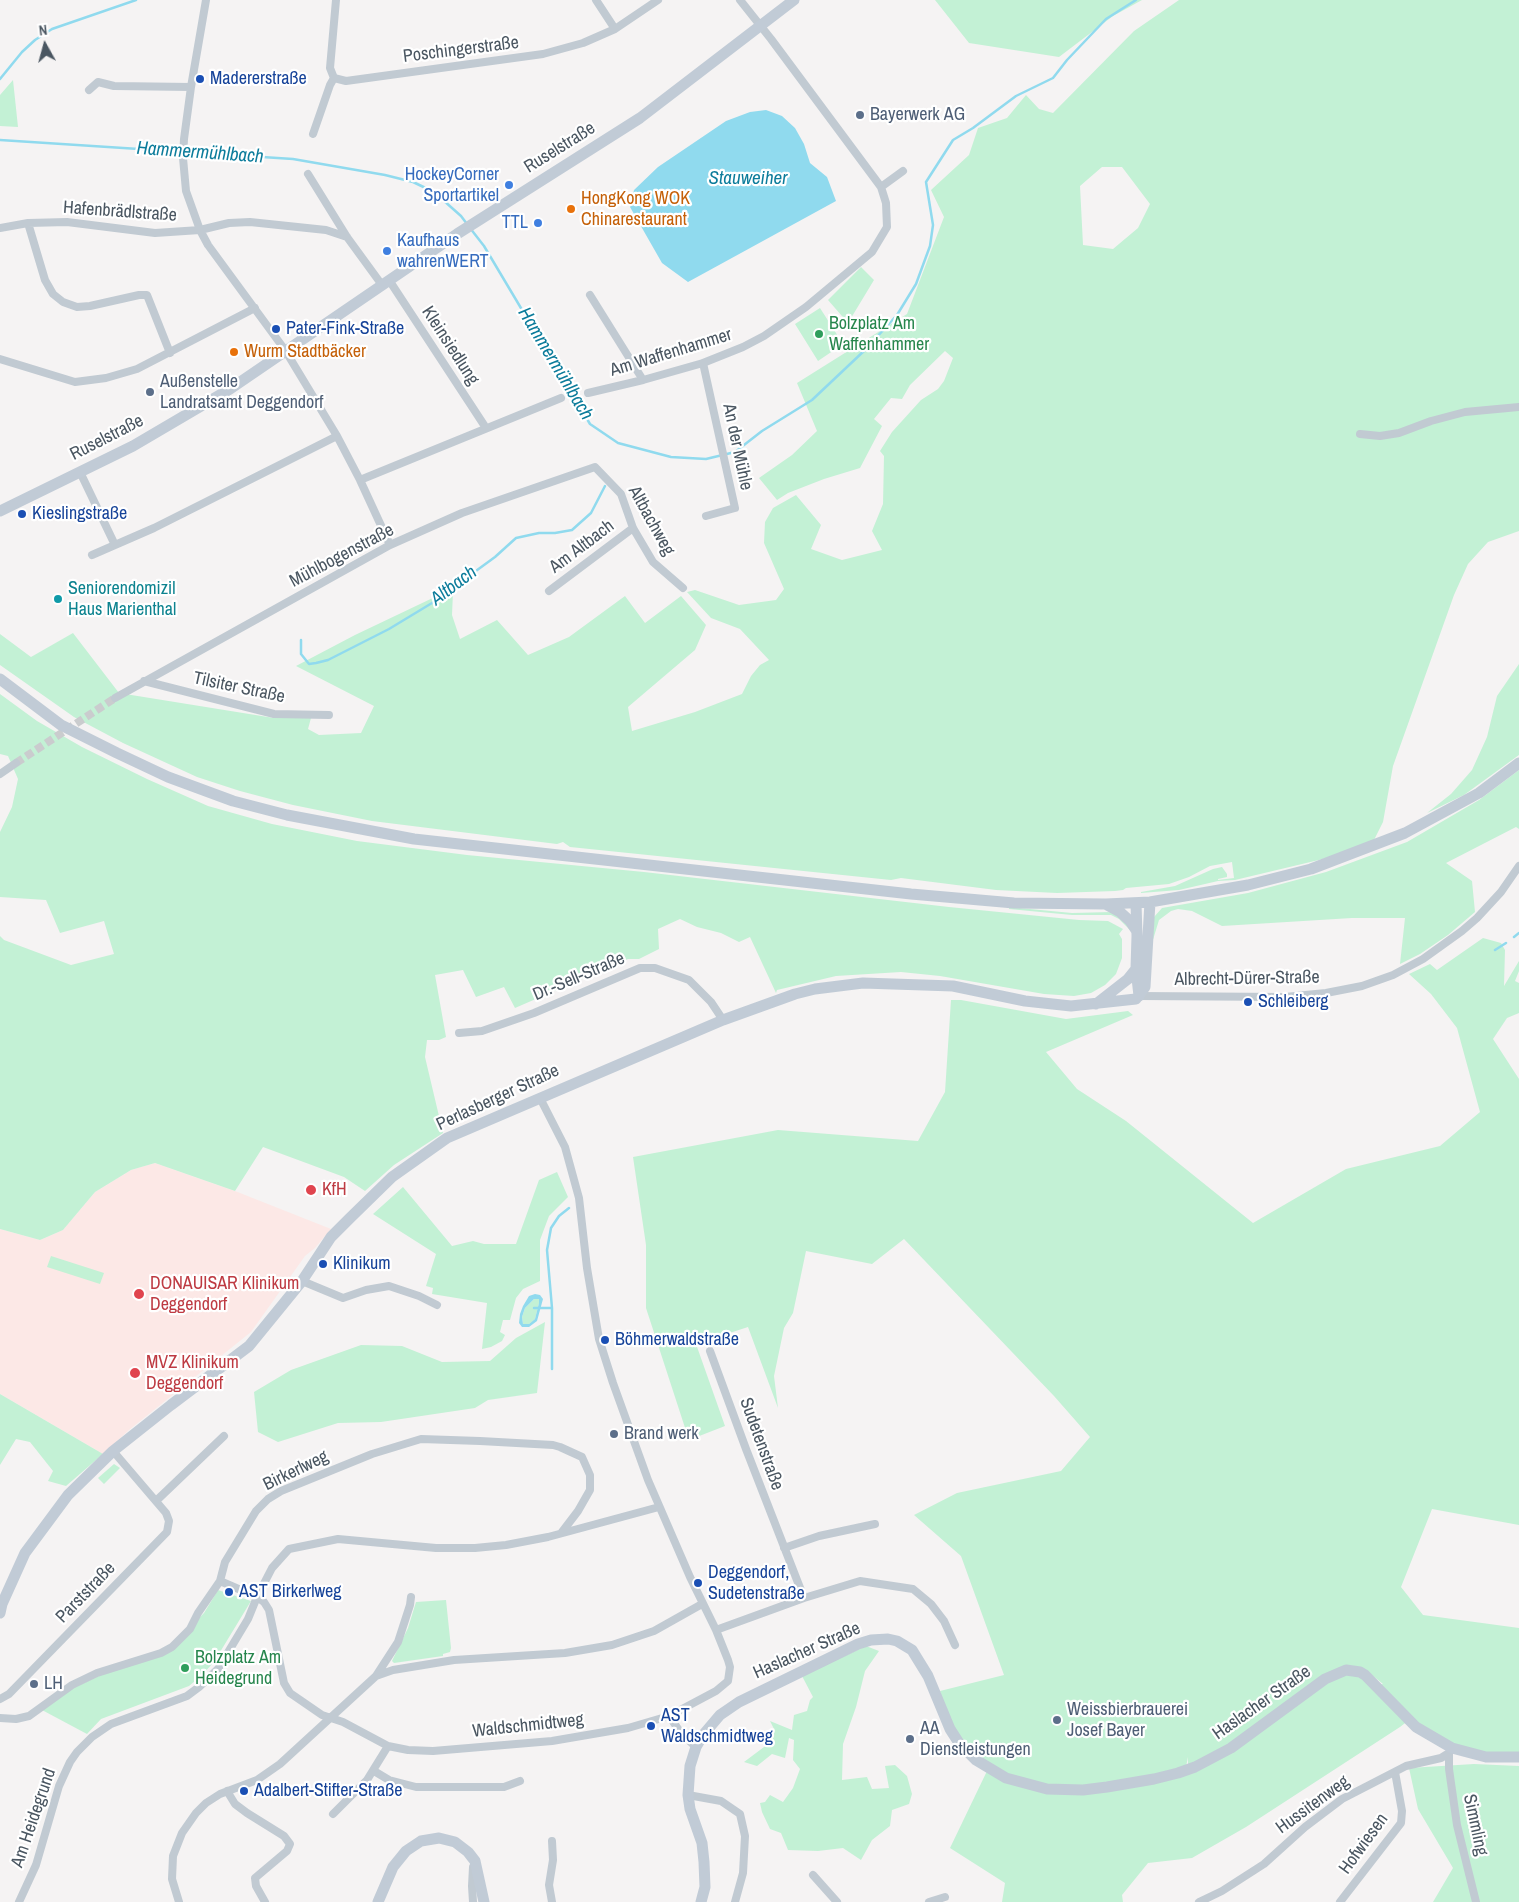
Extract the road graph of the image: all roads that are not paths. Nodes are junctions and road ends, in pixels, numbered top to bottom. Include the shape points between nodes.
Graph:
1 (206, 0) edge
2 (336, 0) edge
3 (596, 0) edge
4 (658, 0) edge
5 (740, 0) edge
6 (794, 0) edge
7 (762, 26) junction
8 (615, 29) junction
9 (334, 78) junction
10 (191, 87) junction
11 (89, 90) dead end
12 (313, 134) dead end
13 (903, 171) dead end
14 (308, 174) dead end
15 (881, 187) junction
16 (335, 217) junction
17 (28, 222) junction
18 (0, 228) edge
19 (200, 230) junction
20 (326, 230) junction
21 (346, 237) junction
22 (386, 282) junction
23 (590, 295) dead end
24 (255, 308) junction
25 (285, 350) junction
26 (170, 353) junction
27 (0, 359) edge
28 (703, 363) junction
29 (643, 380) junction
30 (588, 393) dead end
31 (561, 398) dead end
32 (1519, 406) edge
33 (486, 428) junction
34 (1360, 434) dead end
35 (337, 436) junction
36 (595, 466) joint
37 (80, 472) junction
38 (360, 480) junction
39 (0, 511) edge
40 (706, 516) dead end
41 (633, 528) junction
42 (115, 545) junction
43 (390, 545) junction
44 (92, 555) dead end
45 (683, 588) dead end
46 (549, 591) dead end
47 (0, 679) edge
48 (144, 681) junction
49 (115, 698) tunnel mouth
50 (329, 715) dead end
51 (16, 763) tunnel mouth
52 (1519, 763) edge
53 (0, 774) edge
54 (1519, 866) edge
55 (1150, 902) junction
56 (1136, 903) junction
57 (1106, 904) junction
58 (1137, 930) junction
59 (1136, 969) junction
60 (1139, 996) junction
61 (1096, 1004) junction
62 (723, 1020) junction
63 (459, 1033) dead end
64 (540, 1098) junction
65 (302, 1281) junction
66 (437, 1305) dead end
67 (710, 1351) dead end
68 (224, 1436) dead end
69 (113, 1451) junction
70 (156, 1502) junction
71 (659, 1507) junction
72 (875, 1524) dead end
73 (562, 1532) junction
74 (784, 1548) junction
75 (220, 1581) junction
76 (257, 1597) junction
77 (411, 1597) dead end
78 (804, 1598) junction
79 (702, 1604) junction
80 (0, 1613) edge
81 (716, 1630) junction
82 (955, 1645) dead end
83 (376, 1676) junction
84 (0, 1699) edge
85 (669, 1716) junction
86 (329, 1717) junction
87 (0, 1718) edge
88 (388, 1746) junction
89 (696, 1746) junction
90 (1451, 1751) junction
91 (1519, 1756) edge
92 (374, 1771) junction
93 (1394, 1772) junction
94 (520, 1781) dead end
95 (227, 1791) junction
96 (688, 1795) junction
97 (333, 1814) dead end
98 (552, 1841) dead end
99 (474, 1860) junction
100 (813, 1875) dead end
101 (945, 1897) dead end
102 (19, 1902) edge
103 (179, 1902) edge
104 (265, 1902) edge
105 (378, 1902) edge
106 (474, 1902) edge
107 (484, 1902) edge
108 (552, 1902) edge
109 (701, 1902) edge
110 (735, 1902) edge
111 (837, 1902) edge
112 (929, 1902) edge
113 (1199, 1902) edge
114 (1340, 1902) edge
115 (1476, 1902) edge

1 - 10 street
2 - 9 street via 330,68
3 - 8 street
4 - 8 street, Poschingerstraße
5 - 7 street, Am Waffenhammer
6 - 7 street, Ruselstraße
7 - 15 street, Am Waffenhammer
7 - 22 street, Ruselstraße via 640,118
8 - 9 street, Poschingerstraße via 583,43 543,54 346,81
9 - 12 street
10 - 11 street via 114,86 98,82
10 - 19 street via 183,158 186,191
13 - 15 street
14 - 16 street
15 - 28 street, Am Waffenhammer via 886,203 887,227 872,252 806,307 764,336
16 - 20 street
16 - 21 street
17 - 18 street, Hafenbrädlstraße
17 - 19 street, Hafenbrädlstraße via 86,224 155,233
17 - 26 street via 45,280 53,294 77,307 147,295
19 - 20 street, Hafenbrädlstraße via 250,222
19 - 24 street
20 - 21 street, Hafenbrädlstraße
21 - 22 street
22 - 25 street, Ruselstraße
22 - 33 street, Kleinsiedlung
23 - 29 street
24 - 25 street
24 - 26 street
25 - 35 street
25 - 37 street, Ruselstraße via 183,418
26 - 27 street via 138,369 74,382
28 - 29 street, Am Waffenhammer
28 - 40 street, An der Mühle via 736,508
29 - 30 street, Am Waffenhammer
31 - 33 street
32 - 34 street via 1465,412 1390,435
33 - 38 street
35 - 38 street
35 - 42 street via 168,522
36 - 41 street, Altbachweg via 621,494
36 - 43 street, Mühlbogenstraße via 462,513
37 - 39 street, Ruselstraße
37 - 42 street
38 - 43 street
41 - 45 street, Altbachweg via 653,562
41 - 46 street, Am Altbach
42 - 44 street
43 - 48 street, Mühlbogenstraße
47 - 57 street via 62,725 168,777 233,801 341,826 414,839 911,894 1014,903
48 - 49 street, Mühlbogenstraße
48 - 50 street, Tilsiter Straße via 274,714
51 - 53 street
52 - 55 street via 1479,793 1405,833 1311,869 1248,885
54 - 60 street, Albrecht-Dürer-Straße via 1501,892 1462,931 1394,975 1362,986 1326,994 1284,997
55 - 56 street
55 - 60 street via 1145,987
56 - 57 street
56 - 58 street
57 - 58 street via 1130,920
58 - 59 street
59 - 60 street
59 - 61 street
60 - 61 street, Perlasberger Straße via 1130,1001
61 - 62 street, Perlasberger Straße via 1070,1006 1025,1001 954,986 863,983 796,994
62 - 63 street, Dr.-Sell-Straße via 711,1002 689,980 655,968 640,968 525,1016 482,1031
62 - 64 street, Perlasberger Straße
64 - 65 street, Perlasberger Straße via 447,1138 392,1176 331,1238
64 - 71 street via 564,1147 579,1198 599,1339 626,1423
65 - 66 street via 343,1298 389,1286
65 - 69 street, Perlasberger Straße via 249,1346
67 - 74 street, Sudetenstraße
68 - 70 street
69 - 70 street, Parststraße
69 - 80 street, Perlasberger Straße via 68,1495 25,1553
70 - 84 street, Parststraße via 170,1521 167,1532 9,1694
71 - 73 street
71 - 79 street
72 - 74 street via 819,1536
73 - 75 street, Birkerlweg via 590,1490 590,1476 582,1457 553,1445 421,1440 372,1454 296,1484 268,1499 244,1528 225,1562
73 - 76 street via 540,1539 475,1548 417,1547 338,1539 289,1549 272,1568
74 - 78 street, Sudetenstraße
75 - 76 street
75 - 87 street, Birkerlweg via 190,1629 172,1647 72,1685 22,1719
76 - 86 street via 268,1606 272,1617 285,1688 296,1699
76 - 102 street, Am Heidegrund via 227,1655 204,1683 187,1696 122,1719 101,1730 77,1752 59,1786 36,1865
77 - 83 street via 398,1642
78 - 81 street
78 - 82 street via 860,1581 913,1589 944,1621
79 - 81 street
79 - 83 street via 654,1631 612,1645 565,1652 454,1660
81 - 85 street, Waldschmidtweg via 730,1667 728,1681
83 - 86 street
85 - 88 street, Waldschmidtweg via 628,1728 552,1741 432,1751
85 - 89 street
86 - 88 street, Waldschmidtweg
86 - 95 street via 280,1764 257,1780
88 - 92 street
89 - 90 street, Haslacher Straße via 711,1724 739,1702 858,1644 888,1639 905,1645 916,1655 950,1729 976,1760 1006,1778 1047,1789 1084,1790 1134,1783 1195,1767 1231,1748 1326,1679 1346,1670 1365,1675 1416,1727
89 - 96 street, Haslacher Straße via 690,1766
90 - 91 street, Haslacher Straße via 1486,1757
90 - 93 street, Hussitenweg via 1434,1761 1406,1766
90 - 115 street, Simmling via 1449,1770 1457,1825
92 - 94 street via 389,1780 416,1787 504,1787
92 - 97 street
93 - 113 street, Hussitenweg via 1342,1799 1304,1827 1264,1864
93 - 114 street, Hofwiesen via 1402,1811 1401,1823
95 - 103 street via 196,1813 176,1845 172,1879
95 - 104 street via 235,1804 284,1836 290,1844 287,1851 255,1878
96 - 109 street, Haslacher Straße via 702,1843 705,1887
96 - 110 street via 721,1802 740,1814 745,1836 743,1873
98 - 108 street via 549,1886
99 - 105 street via 448,1839 421,1841 399,1858
99 - 106 street
99 - 107 street
100 - 111 street
101 - 112 street

